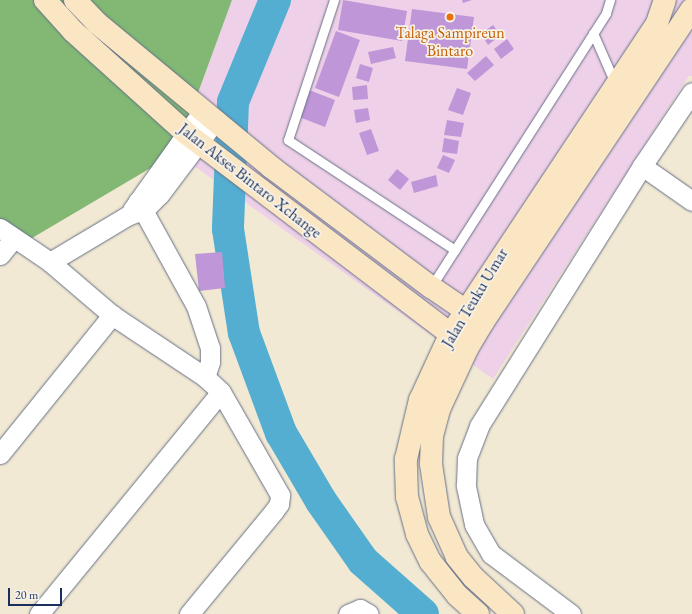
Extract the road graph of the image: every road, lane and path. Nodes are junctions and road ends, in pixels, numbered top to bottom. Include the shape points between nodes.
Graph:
1 (45, 0) edge
2 (75, 0) edge
3 (334, 0) edge
4 (610, 0) edge
5 (665, 0) edge
6 (692, 9) edge
7 (593, 33) junction
8 (615, 85) junction
9 (692, 92) edge
10 (212, 120) junction
11 (198, 142) junction
12 (642, 166) junction
13 (692, 201) edge
14 (137, 209) junction
15 (6, 233) edge
16 (455, 250) junction
17 (0, 255) edge
18 (50, 262) junction
19 (431, 287) junction
20 (112, 315) junction
21 (474, 316) junction
22 (459, 341) junction
23 (205, 377) junction
24 (221, 392) junction
25 (0, 454) edge
26 (39, 614) edge
27 (189, 614) edge
28 (348, 614) edge
29 (369, 614) edge
30 (478, 614) edge
31 (513, 614) edge
32 (571, 614) edge

1 - 11 main road, Jalan Akses Bintaro Xchange via 73,31
2 - 10 main road, Jalan Akses Bintaro Xchange via 97,23
3 - 16 lane via 288,140
4 - 7 lane via 606,13
5 - 8 main road, Jalan Teuku Umar via 657,23
6 - 21 main road, Jalan Teuku Umar
7 - 8 lane
7 - 16 lane
8 - 21 main road, Jalan Teuku Umar
9 - 12 street
10 - 11 street
10 - 19 main road, Jalan Akses Bintaro Xchange
11 - 14 street via 160,194
11 - 22 main road, Jalan Akses Bintaro Xchange
12 - 13 street
12 - 32 street via 479,426 467,458 466,485 474,524 491,554
14 - 18 street
14 - 23 street via 196,306 206,333 210,362
15 - 17 street
15 - 18 street
16 - 19 lane
18 - 20 street
19 - 21 main road, Jalan Akses Bintaro Xchange
20 - 23 street
20 - 25 street
21 - 22 main road, Jalan Teuku Umar
22 - 30 main road, Jalan Teuku Umar via 420,400 406,459 408,497 417,534 430,561 457,595
22 - 31 main road, Jalan Teuku Umar via 432,436 430,464 436,506 457,557 472,577
23 - 24 street
24 - 26 street
24 - 27 street via 280,496 279,504
28 - 29 street via 360,609

